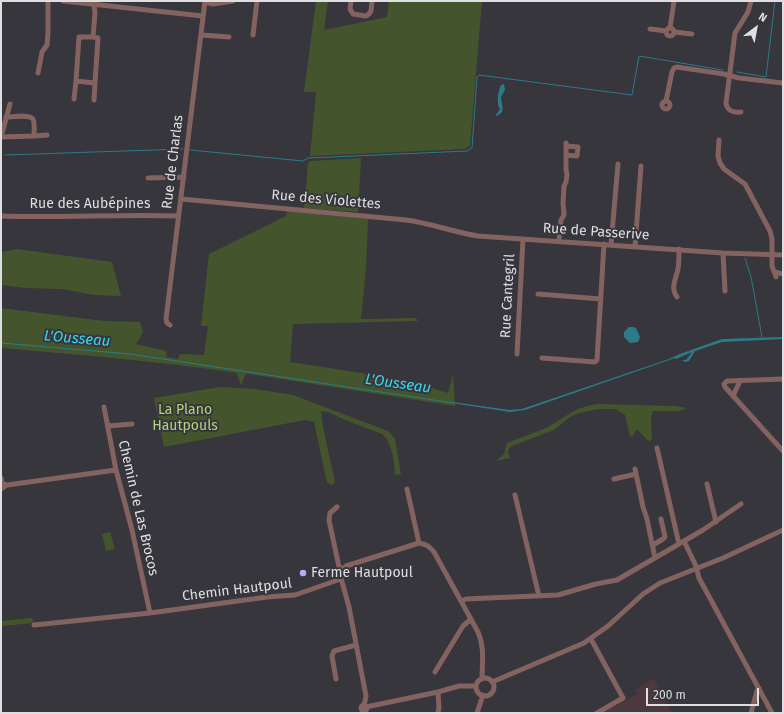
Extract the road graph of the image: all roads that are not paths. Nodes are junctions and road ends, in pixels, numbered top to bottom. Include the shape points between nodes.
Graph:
1 (48, 1) edge
2 (63, 1) edge
3 (232, 1) edge
4 (257, 1) edge
5 (351, 1) edge
6 (372, 1) edge
7 (674, 1) edge
8 (752, 1) edge
9 (205, 2) edge
10 (94, 3) edge
11 (203, 16) junction
12 (650, 29) dead end
13 (670, 31) junction
14 (201, 34) junction
15 (692, 34) dead end
16 (252, 35) dead end
17 (93, 37) junction
18 (229, 37) dead end
19 (38, 73) dead end
20 (730, 76) junction
21 (76, 81) junction
22 (95, 83) junction
23 (783, 83) edge
24 (74, 99) dead end
25 (94, 100) dead end
26 (666, 101) dead end
27 (10, 104) dead end
28 (741, 112) dead end
29 (6, 117) junction
30 (47, 135) dead end
31 (34, 136) junction
32 (1, 137) edge
33 (719, 140) dead end
34 (566, 155) junction
35 (618, 164) dead end
36 (641, 166) dead end
37 (184, 177) junction
38 (148, 178) dead end
39 (181, 199) junction
40 (1, 216) edge
41 (178, 216) junction
42 (466, 234) joint
43 (523, 239) junction
44 (559, 241) junction
45 (604, 244) junction
46 (610, 245) junction
47 (635, 246) junction
48 (679, 250) junction
49 (723, 253) junction
50 (772, 254) junction
51 (783, 255) edge
52 (783, 274) edge
53 (726, 291) dead end
54 (538, 294) dead end
55 (677, 298) dead end
56 (601, 299) junction
57 (170, 325) dead end
58 (517, 354) dead end
59 (542, 358) dead end
60 (783, 379) edge
61 (740, 381) junction
62 (733, 396) junction
63 (104, 408) dead end
64 (132, 424) dead end
65 (108, 426) junction
66 (657, 448) dead end
67 (783, 451) edge
68 (116, 470) junction
69 (1, 478) edge
70 (614, 479) dead end
71 (708, 484) dead end
72 (7, 485) junction
73 (1, 489) edge
74 (407, 489) dead end
75 (516, 495) dead end
76 (741, 504) dead end
77 (337, 507) dead end
78 (661, 518) dead end
79 (716, 522) junction
80 (782, 531) edge
81 (419, 543) junction
82 (682, 543) junction
83 (653, 545) junction
84 (655, 558) junction
85 (343, 569) junction
86 (696, 569) junction
87 (341, 578) junction
88 (539, 596) junction
89 (461, 601) junction
90 (150, 613) junction
91 (471, 620) junction
92 (34, 625) dead end
93 (590, 639) junction
94 (356, 645) junction
95 (435, 672) dead end
96 (336, 679) dead end
97 (482, 679) junction
98 (492, 682) junction
99 (476, 686) junction
100 (759, 688) junction
101 (438, 692) junction
102 (483, 695) junction
103 (363, 710) edge
104 (438, 713) edge
105 (477, 713) edge
106 (596, 713) edge
107 (751, 713) edge
108 (772, 713) edge

1 - 19 street via 47,44 42,52
2 - 10 street
3 - 9 street via 213,4
4 - 16 street
5 - 6 street via 350,9 353,14 366,16 371,11
7 - 13 street
8 - 20 street via 735,33
9 - 11 street, Rue de Charlas
10 - 11 street
10 - 17 street
11 - 14 street, Rue de Charlas
12 - 13 street
13 - 15 street
14 - 18 street
14 - 37 street, Rue de Charlas
17 - 21 street via 79,37
17 - 22 street via 98,38
20 - 23 street
20 - 26 street via 676,67 672,72
20 - 28 street via 727,106 735,113
21 - 22 street
21 - 24 street
22 - 25 street
27 - 29 street
29 - 31 street via 32,118
29 - 32 street
30 - 31 street
31 - 32 street
33 - 50 street via 720,163 724,170 746,186 771,233
34 - 34 street via 566,145 578,148 577,156
34 - 44 street via 564,215 561,220
35 - 46 street
36 - 47 street
37 - 38 street
37 - 39 street, Rue de Charlas
39 - 41 street, Rue de Charlas
39 - 42 street, Rue des Violettes via 406,220
40 - 41 street, Rue des Aubépines
41 - 57 street, Rue de Charlas via 166,319 166,323
42 - 43 street, Rue de Passerive
43 - 44 street, Rue de Passerive
43 - 58 street, Rue Cantegril
44 - 45 street, Rue de Passerive
45 - 46 street, Rue de Passerive
45 - 56 street
46 - 47 street, Rue de Passerive
47 - 48 street, Rue de Passerive
48 - 49 street, Rue de Passerive
48 - 55 street via 674,285
49 - 50 street, Rue de Passerive
49 - 53 street
50 - 51 street, Rue de Passerive
50 - 52 street via 775,274
54 - 56 street
56 - 59 street via 595,362
60 - 61 street
61 - 62 street
61 - 62 street via 724,383
62 - 67 street
63 - 65 street, Chemin de Las Brocos
64 - 65 street
65 - 68 street, Chemin de Las Brocos
66 - 82 street
68 - 72 street
68 - 90 street, Chemin de Las Brocos
69 - 72 street via 2,483
70 - 83 street via 635,472
71 - 79 street
72 - 73 street
74 - 81 street
75 - 88 street
76 - 79 street
77 - 85 street via 330,513 329,520 339,567
78 - 83 street via 665,537
79 - 82 street
80 - 86 street
81 - 85 street via 353,563
81 - 89 street via 426,544 434,552
82 - 84 street
82 - 86 street
83 - 84 street
84 - 88 street via 614,581 558,595
85 - 87 street
86 - 93 street via 651,588
86 - 100 street
87 - 90 street, Chemin Hautpoul via 295,596 268,597
87 - 94 street
88 - 89 street
89 - 91 street
90 - 92 street, Chemin Hautpoul
91 - 95 street via 463,626
91 - 97 street via 483,645
93 - 98 street
93 - 106 street via 623,698
94 - 96 street via 334,651 332,656
94 - 103 street via 366,698
97 - 98 street
97 - 99 street
98 - 102 street via 492,692
99 - 101 street via 459,686
99 - 102 street via 477,692
100 - 107 street
100 - 108 street
101 - 103 street
101 - 104 street
102 - 105 street

